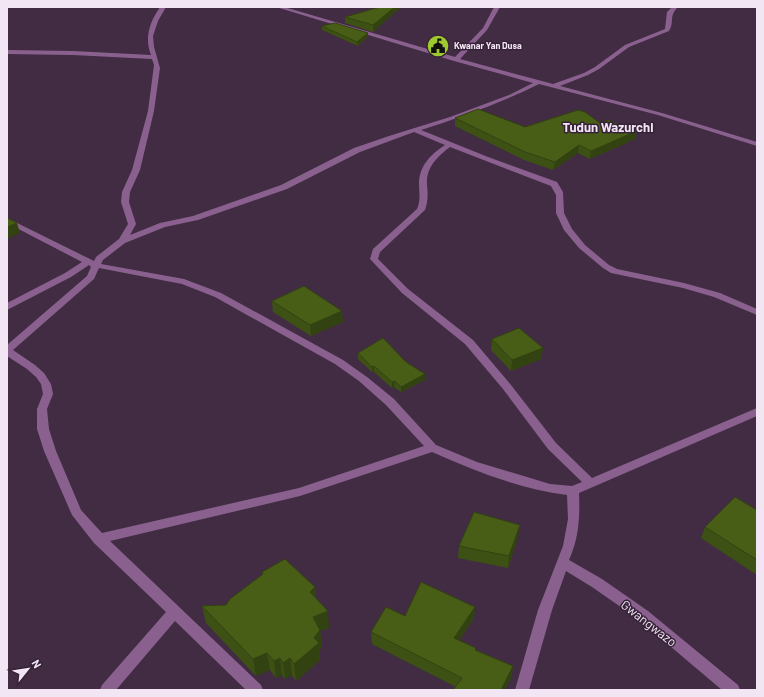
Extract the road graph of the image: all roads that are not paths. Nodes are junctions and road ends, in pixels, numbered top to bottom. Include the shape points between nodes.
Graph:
1 (164, 7) edge
2 (279, 7) edge
3 (497, 7) edge
4 (675, 7) edge
5 (7, 52) edge
6 (154, 57) junction
7 (456, 60) junction
8 (539, 82) junction
9 (554, 86) junction
10 (415, 130) junction
11 (757, 144) edge
12 (449, 145) junction
13 (7, 220) edge
14 (122, 241) junction
15 (92, 264) junction
16 (7, 307) edge
17 (757, 312) edge
18 (7, 351) edge
19 (757, 412) edge
20 (432, 448) junction
21 (590, 483) junction
22 (573, 491) junction
23 (99, 539) junction
24 (562, 562) junction
25 (175, 611) junction
26 (107, 690) edge
27 (256, 690) edge
28 (522, 690) edge
29 (732, 690) edge

1 - 6 street via 156,18 151,32
2 - 7 street
3 - 7 street via 493,19
4 - 9 street via 670,12 667,30 627,46 586,74
5 - 6 street
6 - 14 street via 157,71 150,102 151,111 136,170 126,192 125,202 132,224
7 - 8 street
8 - 9 street
8 - 10 street via 511,96
9 - 11 street via 660,114
10 - 12 street
10 - 14 street via 357,150 278,190 195,218 163,225
12 - 17 street via 554,184 560,191 559,206 564,222 583,248 608,268 717,295
12 - 21 street via 429,162 426,168 425,202 421,210 376,251 374,259 405,291 469,342 552,446
13 - 15 street
14 - 15 street
15 - 16 street
15 - 18 street via 90,278
15 - 20 street via 184,282 235,303 339,362 363,379 390,402
18 - 23 street via 40,374 46,384 48,394 42,416 50,451 76,512
19 - 21 street
20 - 22 street via 506,476 550,488
20 - 23 street via 300,492
21 - 22 street
22 - 24 street via 574,519 569,546
23 - 25 street
24 - 28 street
24 - 29 street, Gwangwazo via 643,616
25 - 26 street
25 - 27 street

